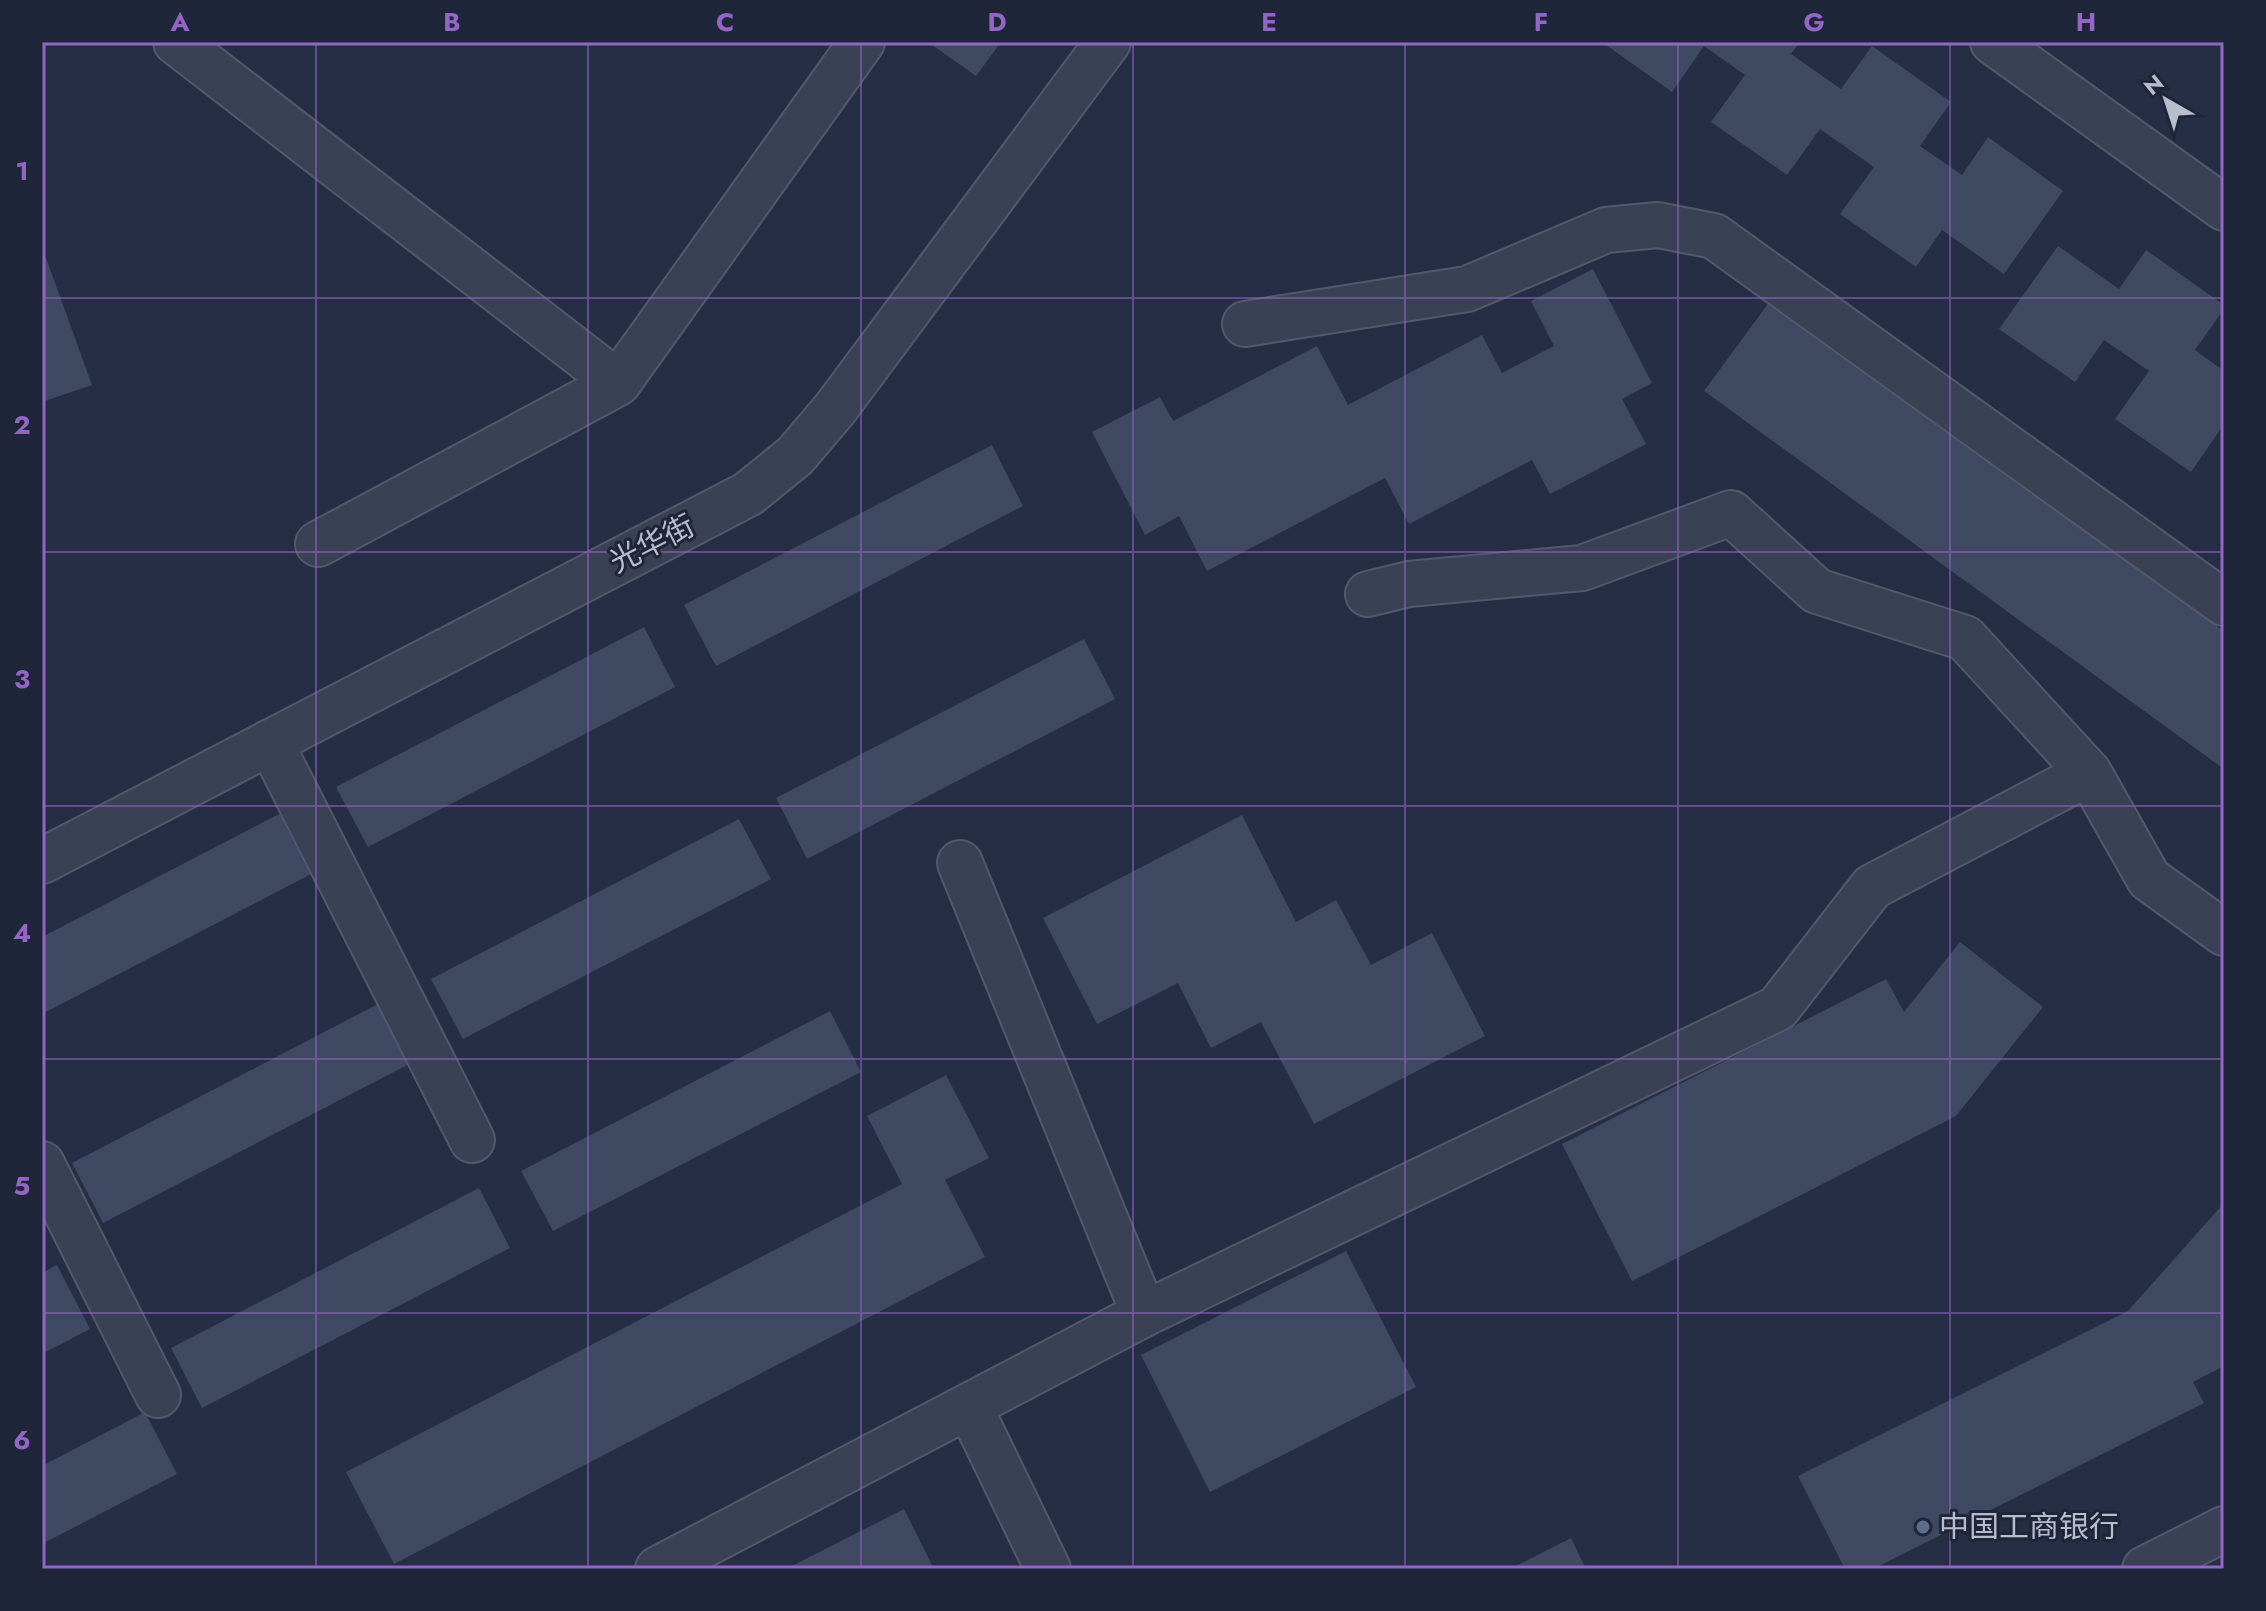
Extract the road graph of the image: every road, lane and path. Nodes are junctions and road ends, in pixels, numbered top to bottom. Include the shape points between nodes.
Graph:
1 (176, 42) edge
2 (862, 42) edge
3 (1108, 42) edge
4 (1993, 42) edge
5 (2224, 208) edge
6 (1245, 324) dead end
7 (618, 383) junction
8 (318, 544) dead end
9 (1368, 594) dead end
10 (2224, 603) edge
11 (270, 742) junction
12 (2089, 773) junction
13 (42, 861) edge
14 (960, 863) dead end
15 (2224, 933) edge
16 (472, 1140) dead end
17 (42, 1164) edge
18 (1144, 1314) junction
19 (158, 1395) dead end
20 (969, 1406) junction
21 (2224, 1529) edge
22 (658, 1569) edge
23 (1048, 1569) edge
24 (2145, 1569) edge

1 - 7 street
2 - 7 street
3 - 11 street, 光华街 via 795,456 748,494
4 - 5 street
6 - 10 street via 1467,289 1606,230 1658,225 1714,236
7 - 8 street
9 - 12 street via 1409,584 1582,568 1731,513 1817,591 1965,638
11 - 13 street, 光华街
11 - 16 street
12 - 15 street via 2149,879
12 - 18 street via 1872,887 1778,1008
14 - 18 street
17 - 19 street
18 - 20 street
20 - 22 street
20 - 23 street
21 - 24 street

